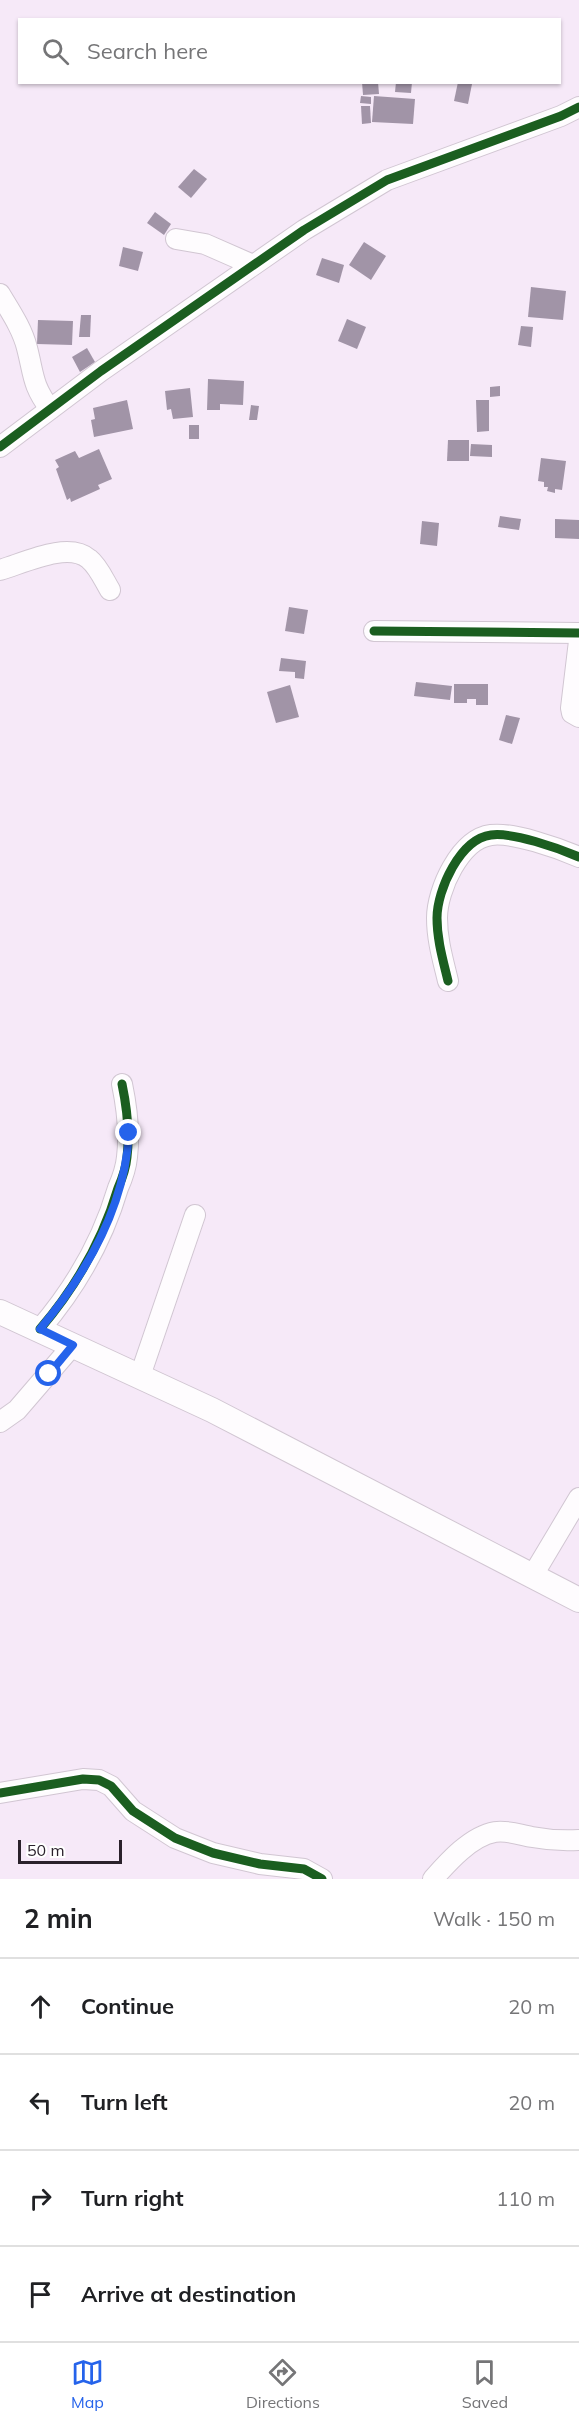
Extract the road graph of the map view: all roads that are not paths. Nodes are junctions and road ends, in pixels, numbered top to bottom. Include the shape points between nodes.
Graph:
1 (579, 107) edge
2 (176, 239) dead end
3 (253, 265) junction
4 (0, 294) edge
5 (50, 409) junction
6 (0, 447) edge
7 (0, 570) edge
8 (110, 590) dead end
9 (374, 631) dead end
10 (579, 633) edge
11 (579, 641) edge
12 (579, 717) edge
13 (579, 857) edge
14 (448, 981) dead end
15 (122, 1084) dead end
16 (195, 1215) dead end
17 (0, 1312) edge
18 (40, 1329) junction
19 (73, 1345) junction
20 (140, 1376) junction
21 (0, 1422) edge
22 (579, 1498) edge
23 (533, 1575) junction
24 (579, 1600) edge
25 (0, 1793) edge
26 (579, 1840) edge
27 (322, 1879) edge
28 (433, 1879) edge

1 - 3 street via 387,180
2 - 3 street via 206,244
3 - 5 street
4 - 5 street via 20,328 32,379
5 - 6 street
7 - 8 street via 68,551 92,560
9 - 10 street
11 - 12 street via 571,708 572,714
13 - 14 street via 523,838 491,835 471,842 455,862 437,915
15 - 18 street via 129,1133 127,1160 108,1221 66,1299
16 - 20 street
17 - 18 main road
18 - 19 main road
19 - 20 main road
19 - 21 street via 17,1410
20 - 23 main road via 307,1457
22 - 23 street
23 - 24 main road
25 - 27 street via 66,1781 99,1780 111,1786 133,1811 175,1838 213,1853 304,1869
26 - 28 street via 495,1832 461,1851

